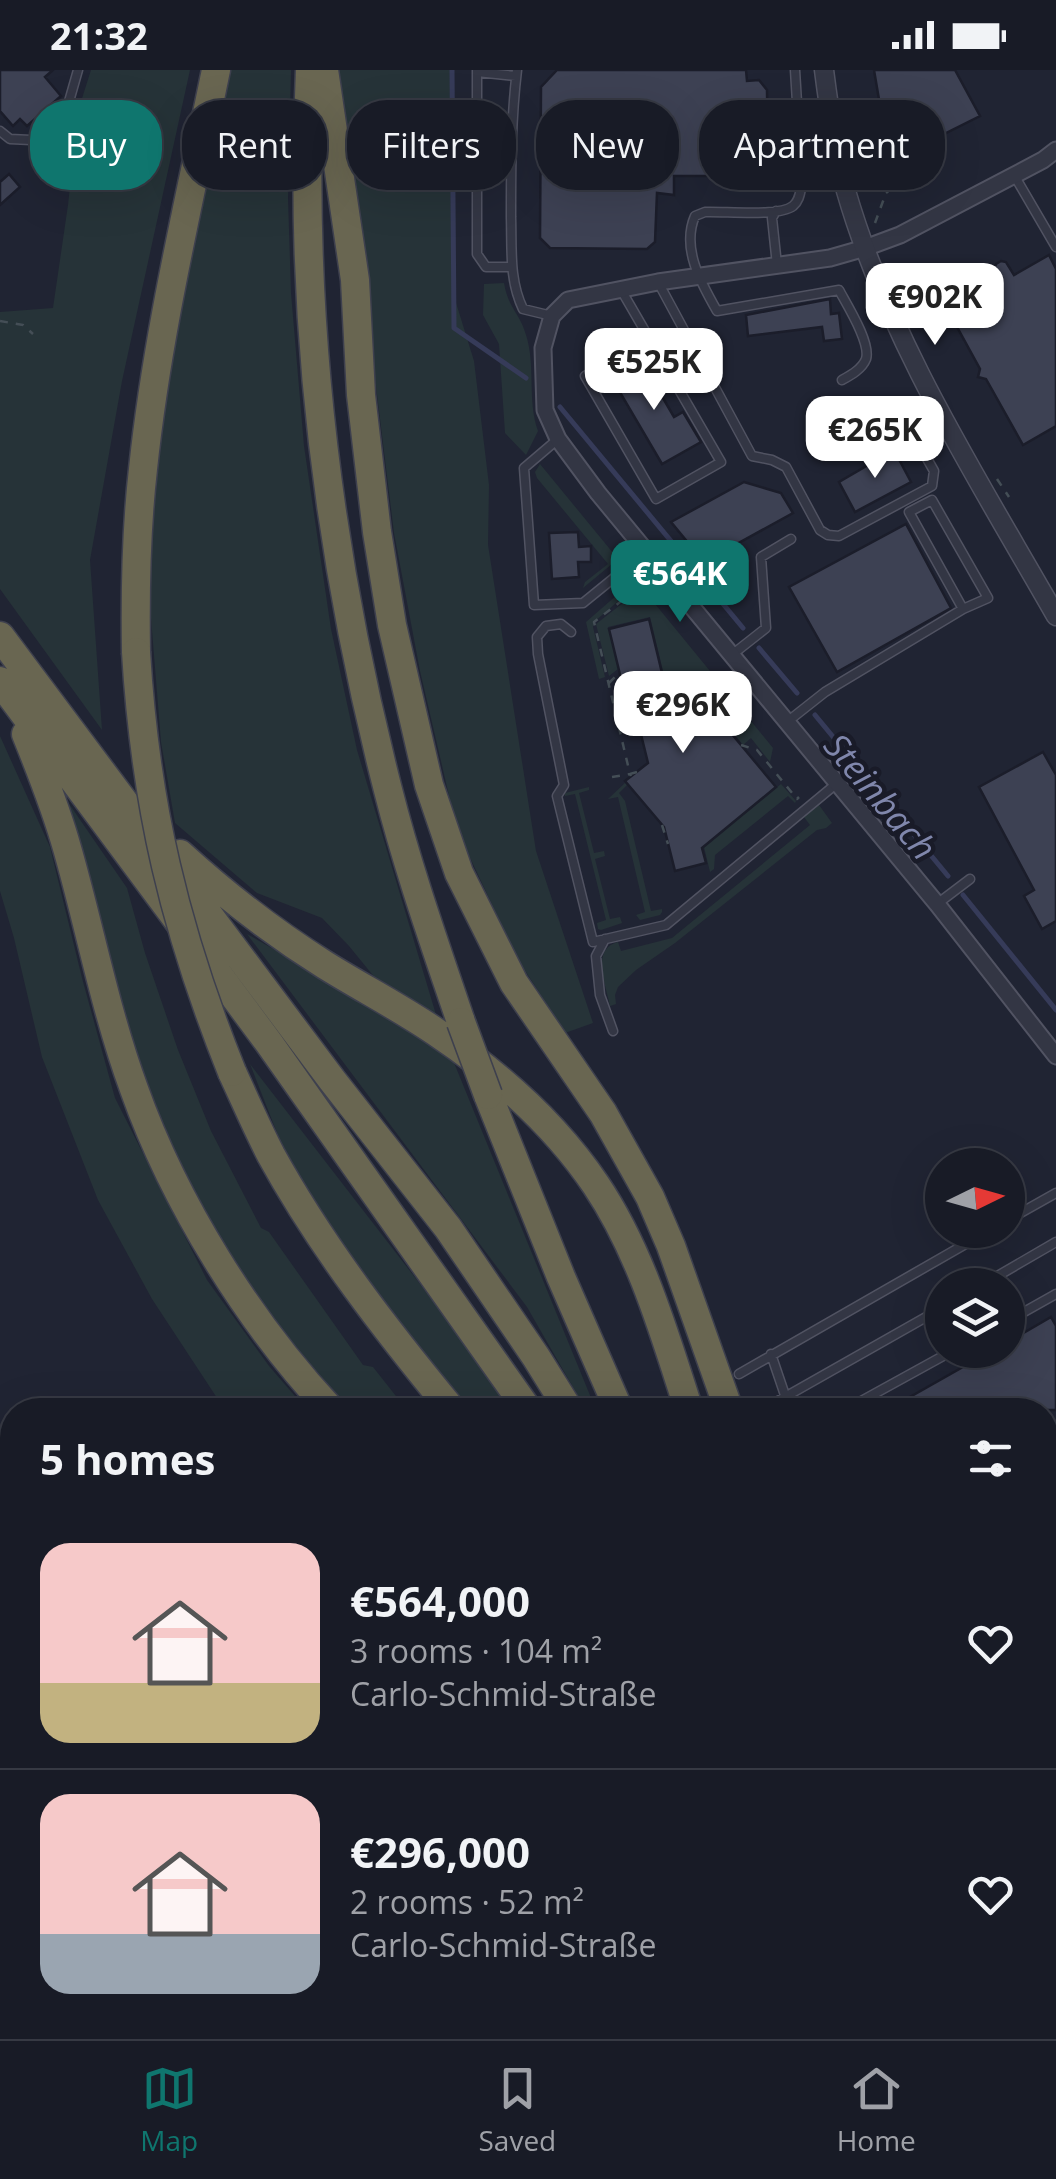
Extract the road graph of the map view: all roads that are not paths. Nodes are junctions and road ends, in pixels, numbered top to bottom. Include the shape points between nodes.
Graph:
1 (78, 70) edge
2 (216, 70) edge
3 (310, 70) edge
4 (324, 70) edge
5 (795, 70) edge
6 (824, 70) edge
7 (477, 71) edge
8 (517, 73) edge
9 (0, 131) edge
10 (1056, 150) edge
11 (1014, 175) junction
12 (776, 211) junction
13 (1056, 247) edge
14 (865, 248) junction
15 (777, 265) junction
16 (512, 267) junction
17 (698, 277) junction
18 (658, 282) junction
19 (620, 288) junction
20 (552, 316) junction
21 (649, 339) junction
22 (842, 380) dead end
23 (897, 434) dead end
24 (558, 439) junction
25 (791, 539) dead end
26 (647, 551) junction
27 (963, 609) junction
28 (1056, 616) edge
29 (572, 632) dead end
30 (0, 636) edge
31 (733, 654) junction
32 (5, 688) edge
33 (787, 722) junction
34 (836, 784) junction
35 (133, 814) junction
36 (970, 878) dead end
37 (937, 904) junction
38 (605, 940) junction
39 (613, 1031) dead end
40 (1056, 1056) edge
41 (1055, 1196) edge
42 (1025, 1211) edge
43 (1056, 1242) edge
44 (958, 1248) edge
45 (1011, 1268) edge
46 (1056, 1294) edge
47 (1025, 1311) edge
48 (925, 1318) edge
49 (770, 1354) junction
50 (925, 1366) edge
51 (739, 1374) dead end
52 (320, 1398) edge
53 (442, 1398) edge
54 (520, 1398) edge
55 (561, 1398) edge
56 (614, 1398) edge
57 (685, 1398) edge
58 (725, 1398) edge
59 (786, 1398) joint
60 (867, 1398) edge

1 - 9 lane via 68,105 31,140
2 - 53 highway, bridge via 166,318 138,524 136,652 146,763 165,869 232,1072 270,1153 324,1241
3 - 56 highway, bridge via 311,324 322,441 389,793 460,1022
4 - 58 highway via 355,280 377,532 429,784 460,873 514,984 603,1113 650,1197
5 - 12 lane via 802,184 791,208
6 - 14 street via 838,158
7 - 8 lane
7 - 16 lane via 477,254 486,267
8 - 16 lane via 510,142
10 - 11 street
11 - 13 lane
11 - 14 street
12 - 15 lane
12 - 17 lane via 695,216 690,228
14 - 15 street
14 - 28 street via 924,380
15 - 17 street
16 - 20 lane via 524,308
17 - 18 street
17 - 22 lane via 717,311 839,290 868,356
18 - 19 street
18 - 23 lane via 752,456 786,467 820,530 839,536 932,486 934,471 916,439
19 - 20 street via 568,300
19 - 21 lane
20 - 24 street via 543,348 545,410
21 - 21 lane via 722,462 656,498 584,376
24 - 26 street
24 - 26 lane via 524,468 534,605 583,603
25 - 31 lane via 761,556 766,628
26 - 31 street
27 - 27 lane via 988,598 932,500 909,512
27 - 33 lane
29 - 38 lane via 561,624 546,626 537,636 538,654 564,785 558,796 593,942
30 - 35 highway
31 - 33 street
32 - 52 highway via 50,793 108,1008 170,1175 222,1266
32 - 54 highway via 269,1043
33 - 34 street
34 - 37 street
34 - 38 lane via 666,925
35 - 55 highway via 438,1215
35 - 57 highway via 215,886 322,963 436,1032 540,1118 616,1219
36 - 37 lane
37 - 40 street
38 - 39 lane via 596,956
41 - 42 lane
43 - 45 lane
44 - 49 lane
46 - 47 lane
48 - 59 lane
49 - 51 lane
49 - 59 lane
50 - 60 lane

